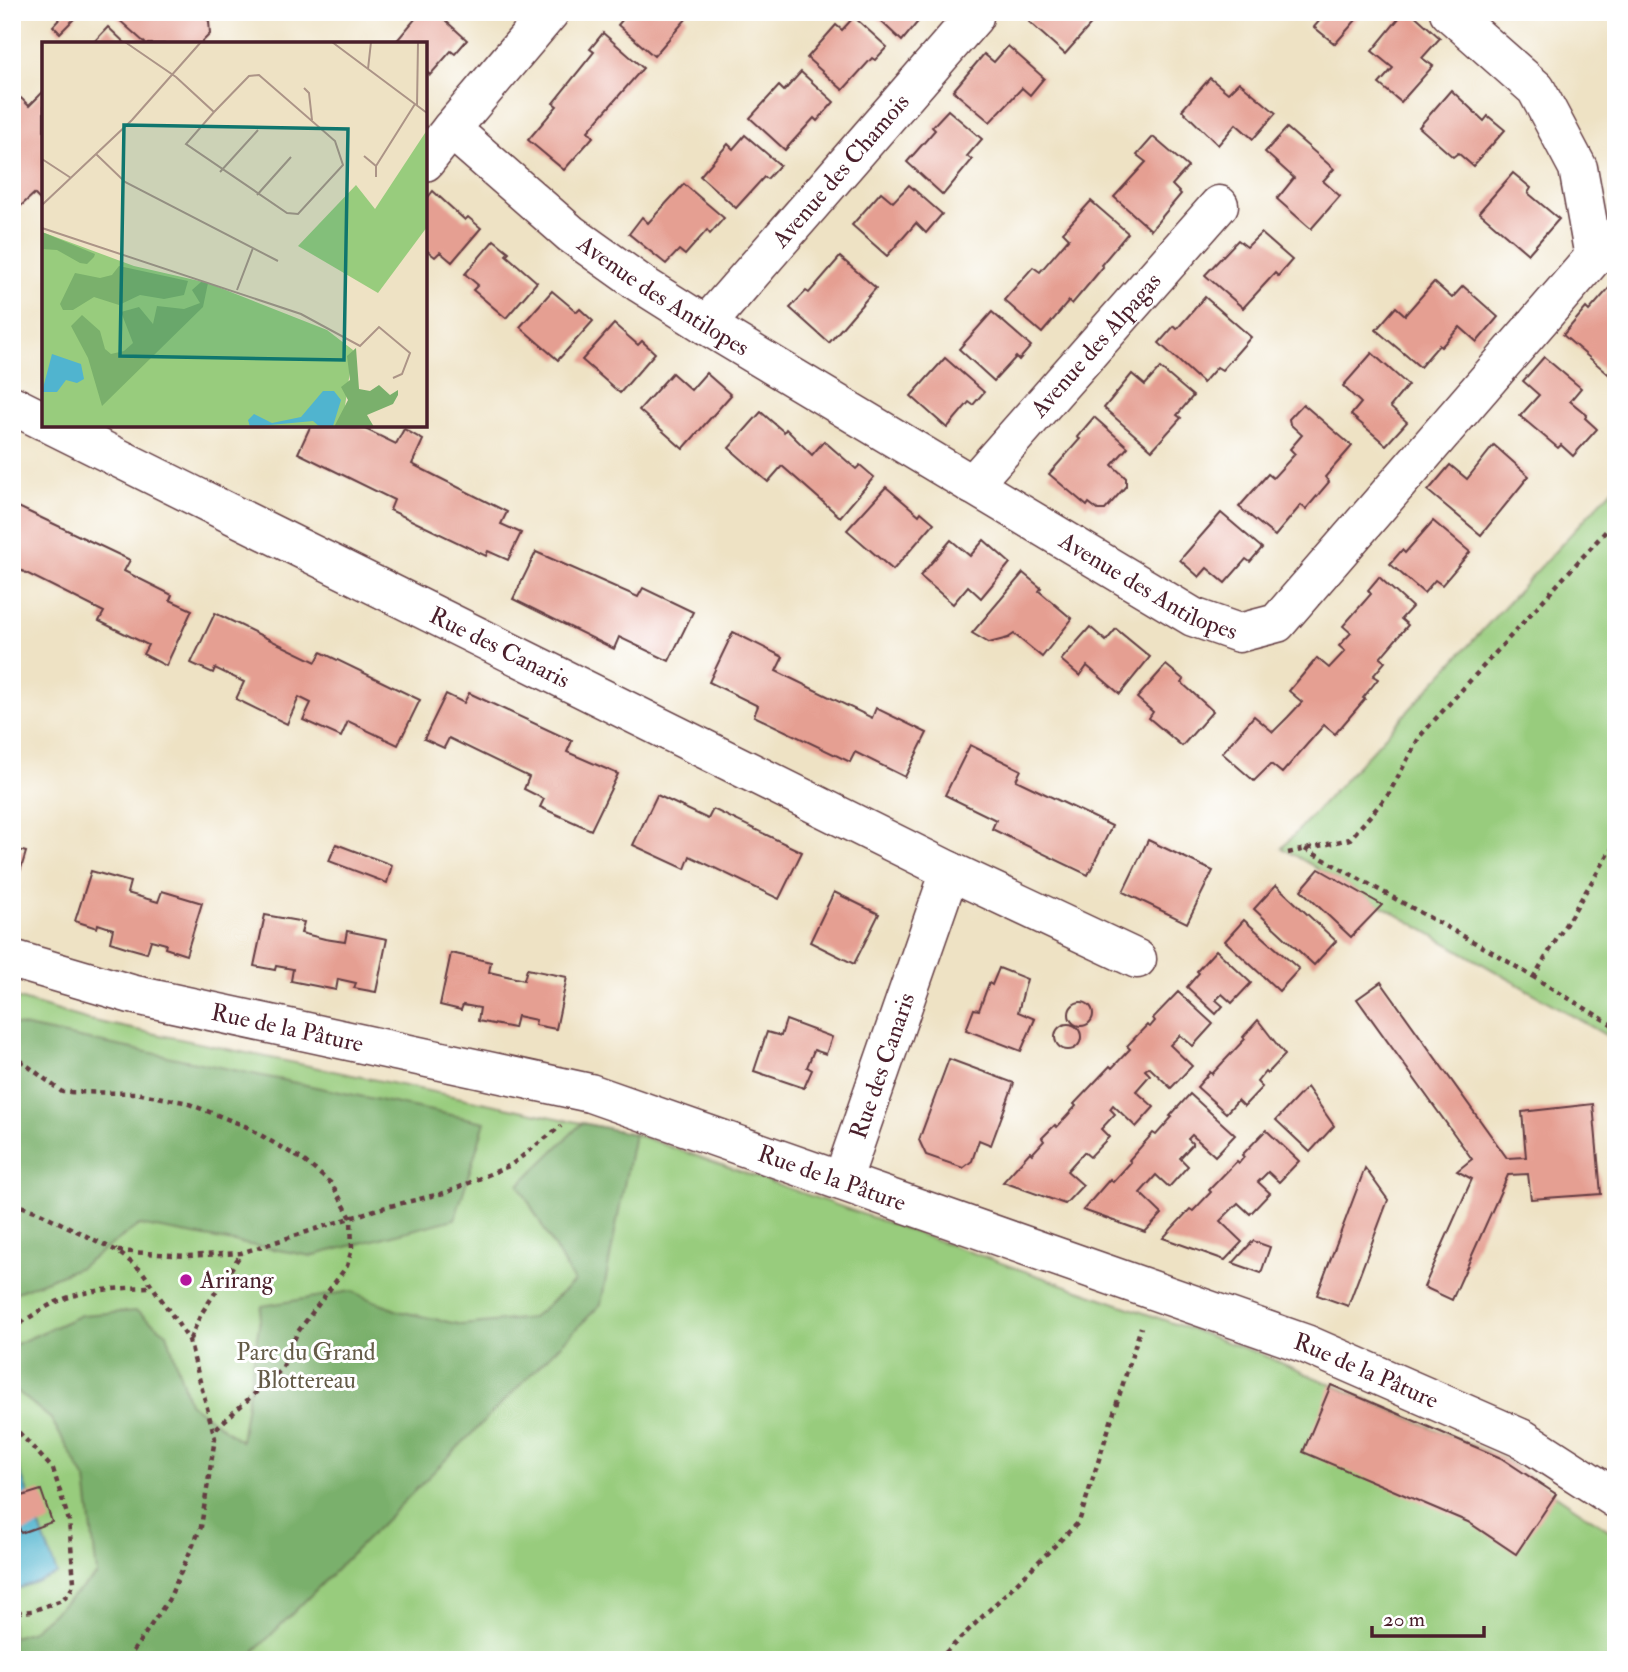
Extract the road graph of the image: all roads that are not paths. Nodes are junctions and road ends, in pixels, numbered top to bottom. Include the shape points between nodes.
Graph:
1 (550, 12) edge
2 (1449, 12) edge
3 (974, 17) dead end
4 (451, 129) junction
5 (427, 159) edge
6 (1219, 205) dead end
7 (706, 325) junction
8 (12, 405) edge
9 (42, 420) edge
10 (56, 427) edge
11 (972, 485) junction
12 (950, 871) junction
13 (12, 959) edge
14 (1137, 959) dead end
15 (842, 1181) junction
16 (1616, 1499) edge

1 - 4 street
2 - 11 street, Avenue des Antilopes via 1536,89 1578,168 1594,257 1277,623 1239,633 1193,617
3 - 7 street, Avenue des Chamois
4 - 5 street
4 - 7 street, Avenue des Antilopes via 571,234
6 - 11 street, Avenue des Alpagas
7 - 11 street, Avenue des Antilopes
8 - 9 street
10 - 12 street, Rue des Canaris
12 - 14 street, Rue des Canaris
12 - 15 street, Rue des Canaris
13 - 15 street, Rue de la Pâture via 131,994 590,1093
15 - 16 street, Rue de la Pâture via 1306,1344 1523,1439

